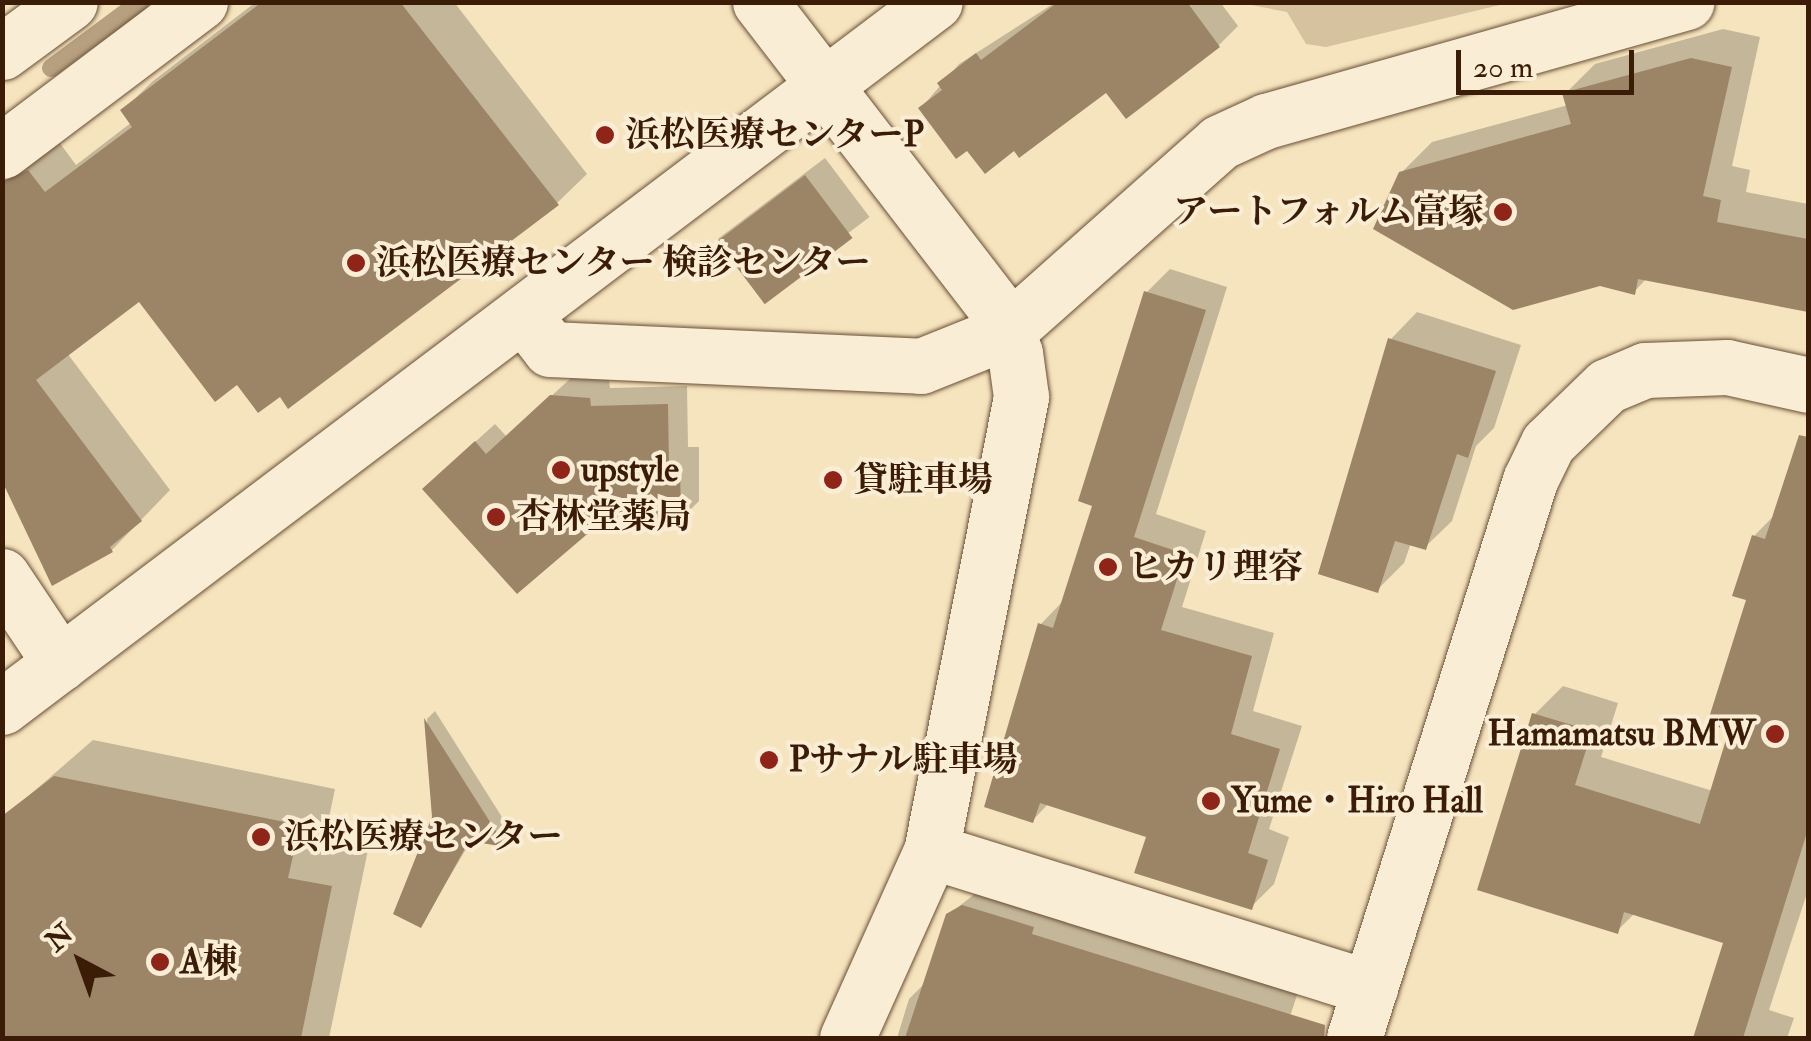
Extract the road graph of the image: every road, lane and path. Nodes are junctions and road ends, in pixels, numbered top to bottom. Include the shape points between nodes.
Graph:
1 (70, 2) edge
2 (200, 2) edge
3 (760, 2) edge
4 (935, 2) edge
5 (1686, 2) edge
6 (2, 52) edge
7 (823, 88) junction
8 (2, 151) edge
9 (523, 314) junction
10 (1006, 332) junction
11 (1808, 385) edge
12 (2, 576) edge
13 (60, 663) junction
14 (2, 707) edge
15 (930, 851) junction
16 (1362, 1014) edge
17 (847, 1038) edge

1 - 6 street
2 - 8 street
3 - 7 street
4 - 7 street
5 - 10 street via 1266,121 1220,142
7 - 9 street
7 - 10 street via 973,274
9 - 10 street via 550,349 921,366
9 - 13 street
10 - 15 street via 1020,397 1016,443
11 - 16 street via 1727,367 1645,370 1607,386 1548,442 1530,480
12 - 13 street
13 - 14 street
15 - 16 street
15 - 17 street

